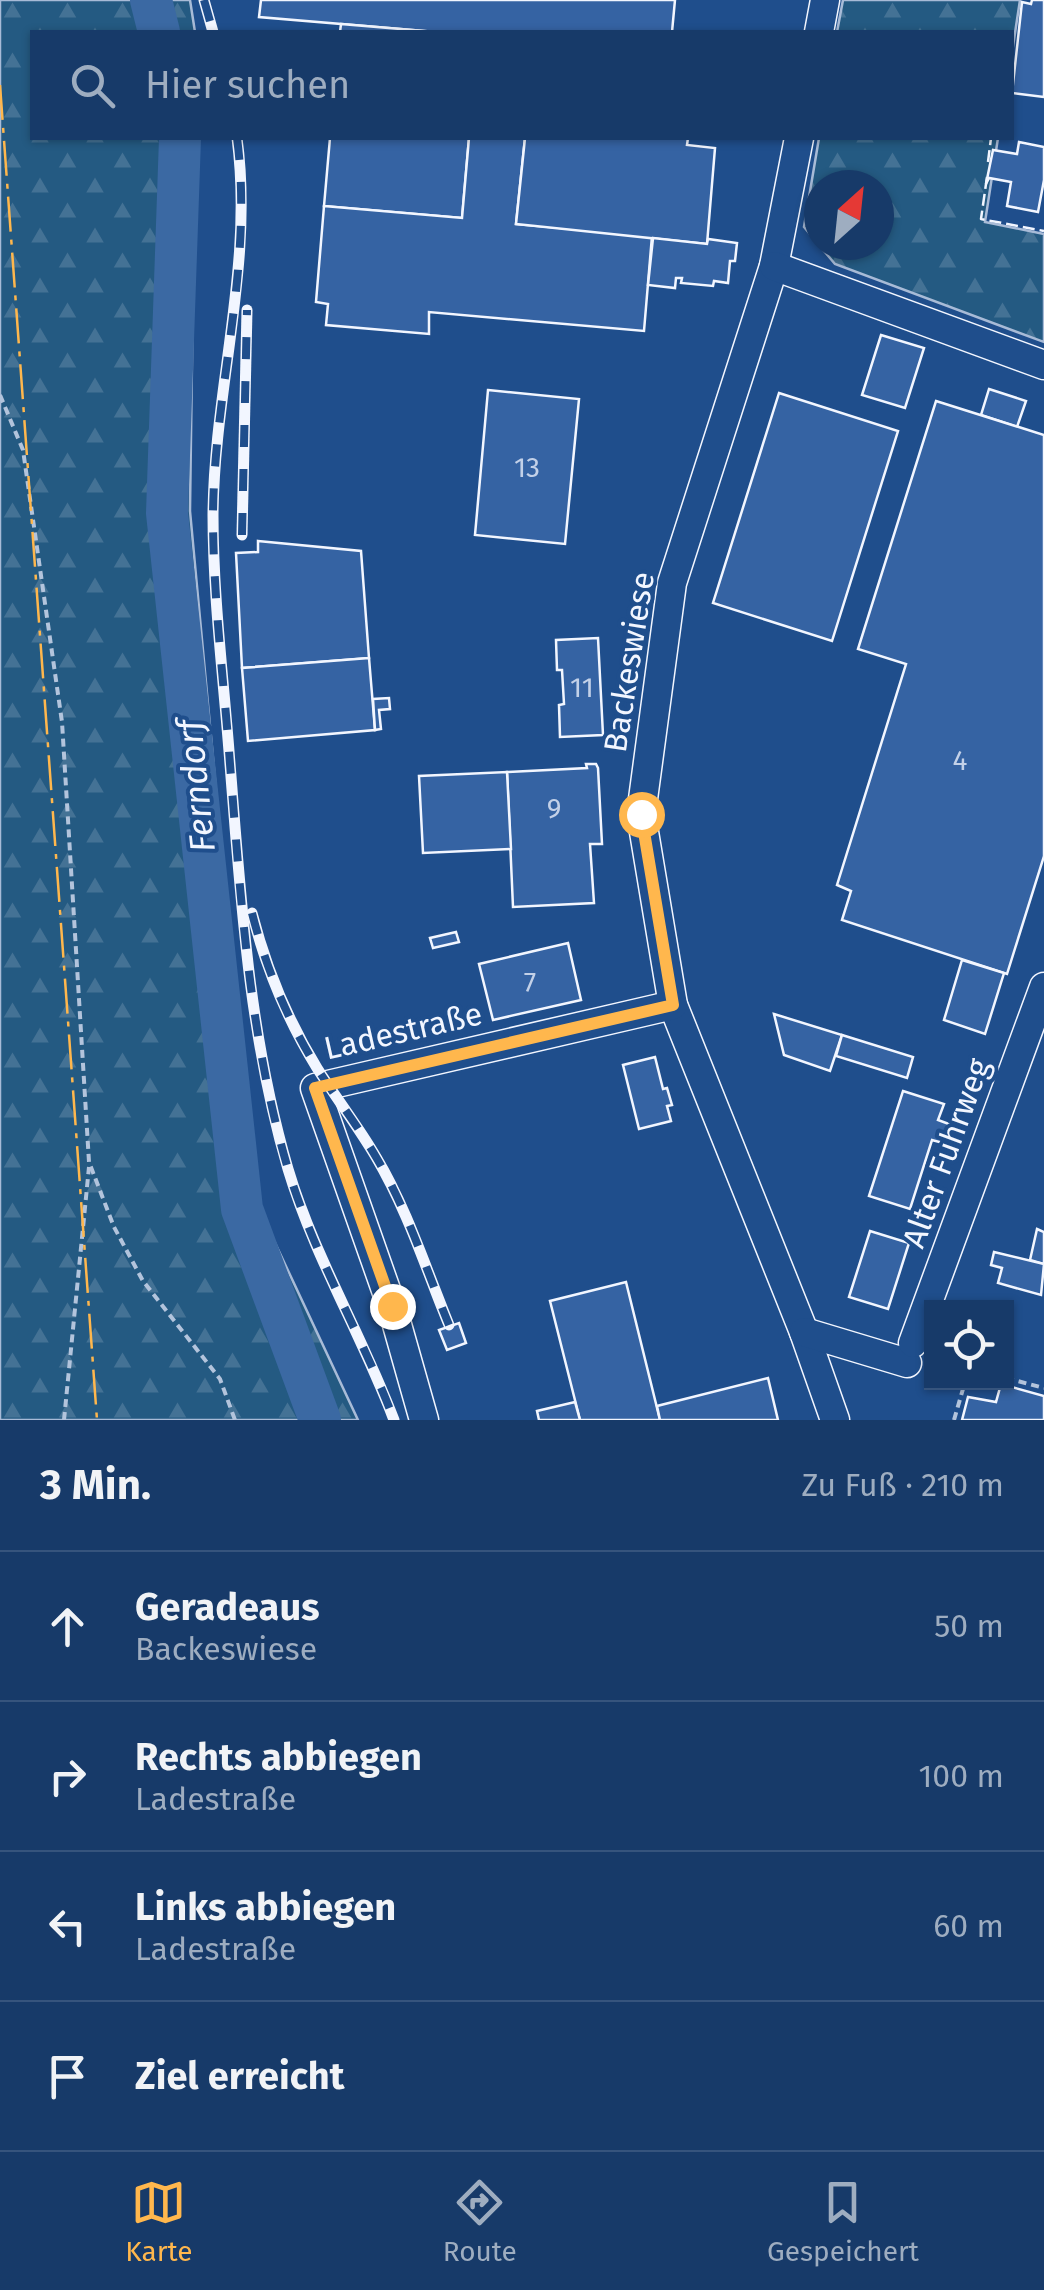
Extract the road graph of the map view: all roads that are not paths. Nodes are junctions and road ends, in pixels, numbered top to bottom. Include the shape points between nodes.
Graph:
1 (826, 0) edge
2 (819, 30) edge
3 (799, 140) edge
4 (774, 266) junction
5 (1044, 365) edge
6 (1044, 987) edge
7 (673, 1005) junction
8 (804, 1332) junction
9 (424, 1420) edge
10 (835, 1420) edge

1 - 2 street
3 - 4 street, Backeswiese
4 - 5 street
4 - 7 street, Backeswiese via 672,583 641,814
6 - 8 street, Alter Fuhrweg via 910,1353
7 - 8 street, Backeswiese
7 - 9 street, Ladestraße via 315,1088 392,1306
8 - 10 street, Backeswiese

